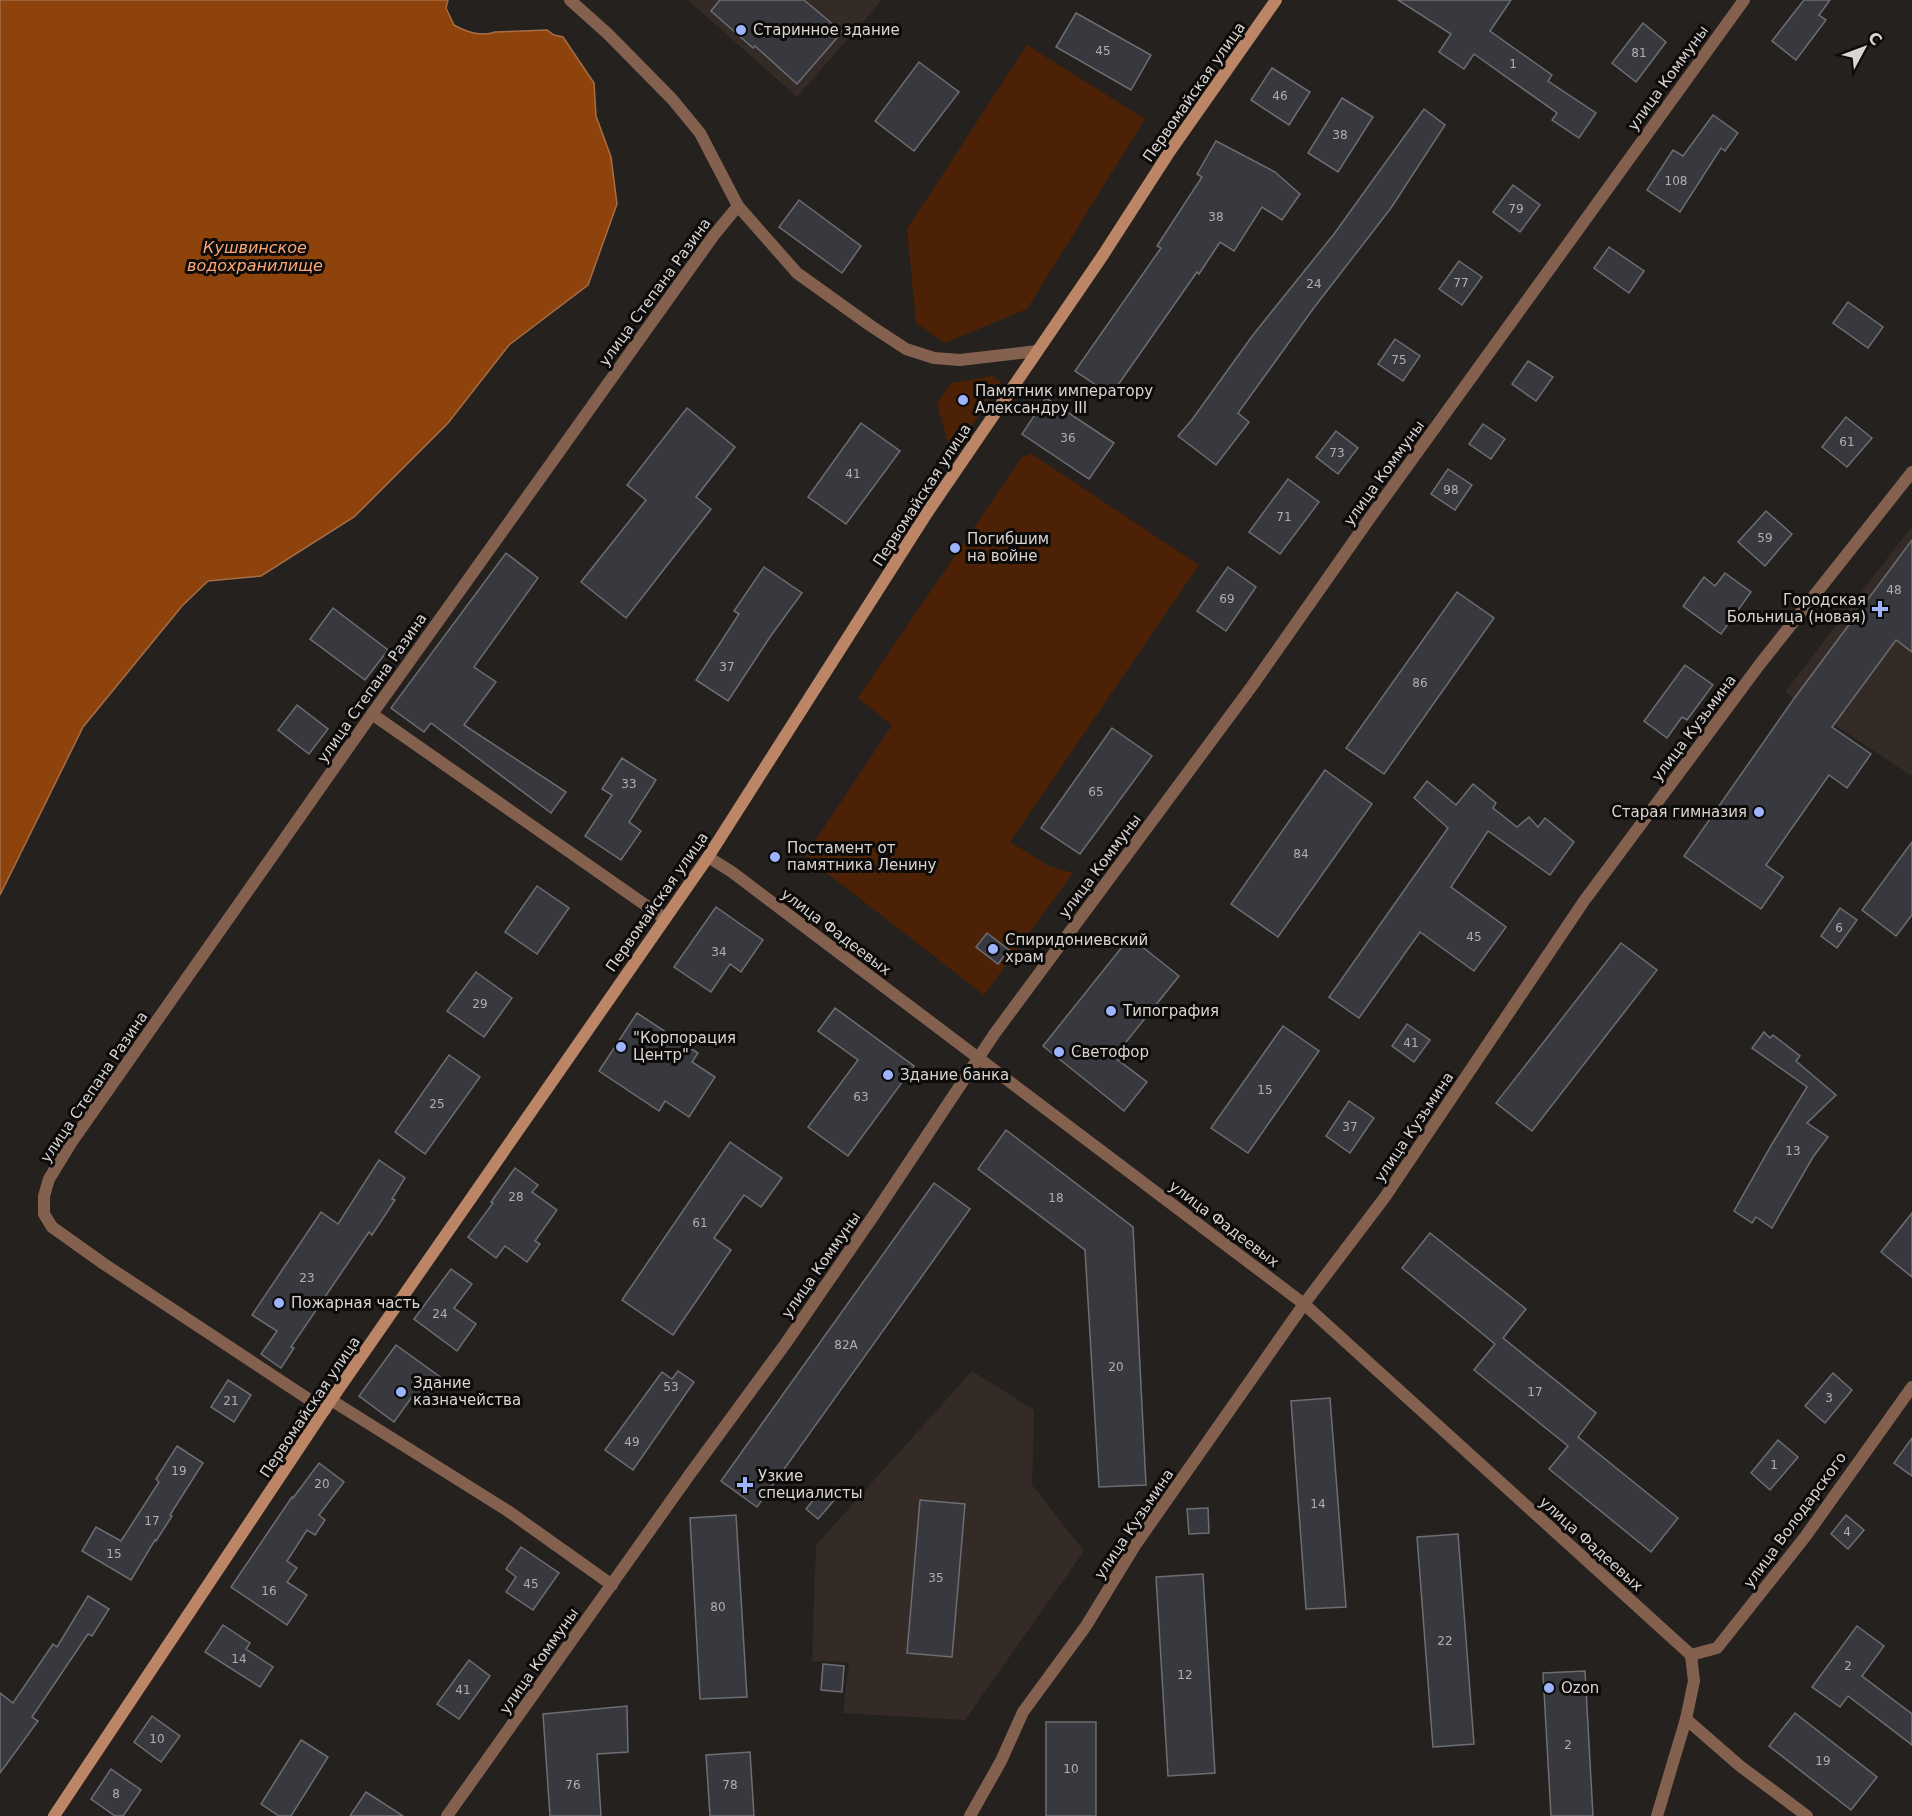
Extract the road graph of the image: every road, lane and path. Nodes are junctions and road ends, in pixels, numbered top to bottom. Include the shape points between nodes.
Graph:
1 (570, 0) edge
2 (1276, 0) edge
3 (1744, 0) edge
4 (738, 206) junction
5 (1037, 351) junction
6 (1912, 472) edge
7 (372, 714) junction
8 (708, 856) junction
9 (664, 918) junction
10 (978, 1057) junction
11 (1304, 1304) junction
12 (1912, 1387) edge
13 (328, 1405) junction
14 (612, 1585) junction
15 (1691, 1655) junction
16 (1686, 1719) junction
17 (54, 1816) edge
18 (447, 1816) edge
19 (970, 1816) edge
20 (1657, 1816) edge
21 (1807, 1816) edge

1 - 4 street via 672,99 700,133
2 - 5 main road, Первомайская улица
3 - 10 street, улица Коммуны via 1252,686
4 - 5 street via 797,273 906,349 934,358 960,360
4 - 7 street, улица Степана Разина
5 - 8 main road, Первомайская улица via 927,513
6 - 11 street, улица Кузьмина via 1760,664 1584,901 1385,1197
7 - 9 street
7 - 13 street, улица Степана Разина via 71,1143 49,1179 44,1196 44,1214 52,1227
8 - 9 main road, Первомайская улица
8 - 10 street, улица Фадеевых
9 - 13 main road, Первомайская улица
10 - 11 street, улица Фадеевых
10 - 14 street, улица Коммуны via 786,1343
11 - 15 street, улица Фадеевых
11 - 19 street, улица Кузьмина via 1136,1544 1086,1626 1023,1712
12 - 15 street, улица Володарского via 1805,1537 1717,1648
13 - 14 street via 508,1511
13 - 17 main road, Первомайская улица
14 - 18 street, улица Коммуны
15 - 16 street via 1694,1681
16 - 20 street
16 - 21 street

